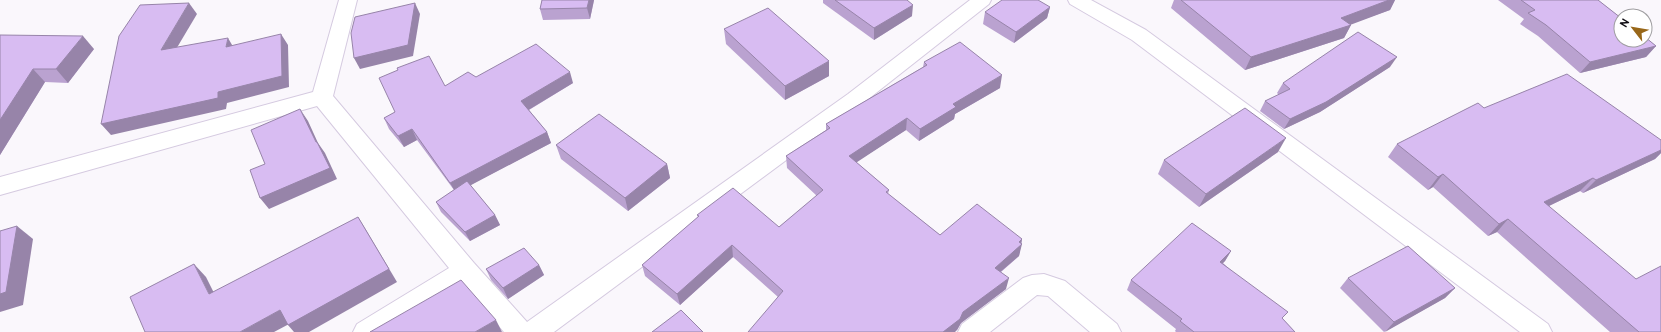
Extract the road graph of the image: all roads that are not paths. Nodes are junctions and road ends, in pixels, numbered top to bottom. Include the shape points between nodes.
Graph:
1 (348, 0) edge
2 (982, 0) edge
3 (1077, 0) edge
4 (322, 96) junction
5 (0, 186) edge
6 (465, 270) junction
7 (366, 332) edge
8 (520, 332) edge
9 (534, 332) edge
10 (971, 332) edge
11 (1108, 332) edge
12 (1539, 332) edge

1 - 4 street
2 - 9 street via 855,98
3 - 12 street via 1138,35
4 - 5 street
4 - 6 street
6 - 7 street
6 - 8 street
10 - 11 street via 1032,285 1044,284 1056,288

